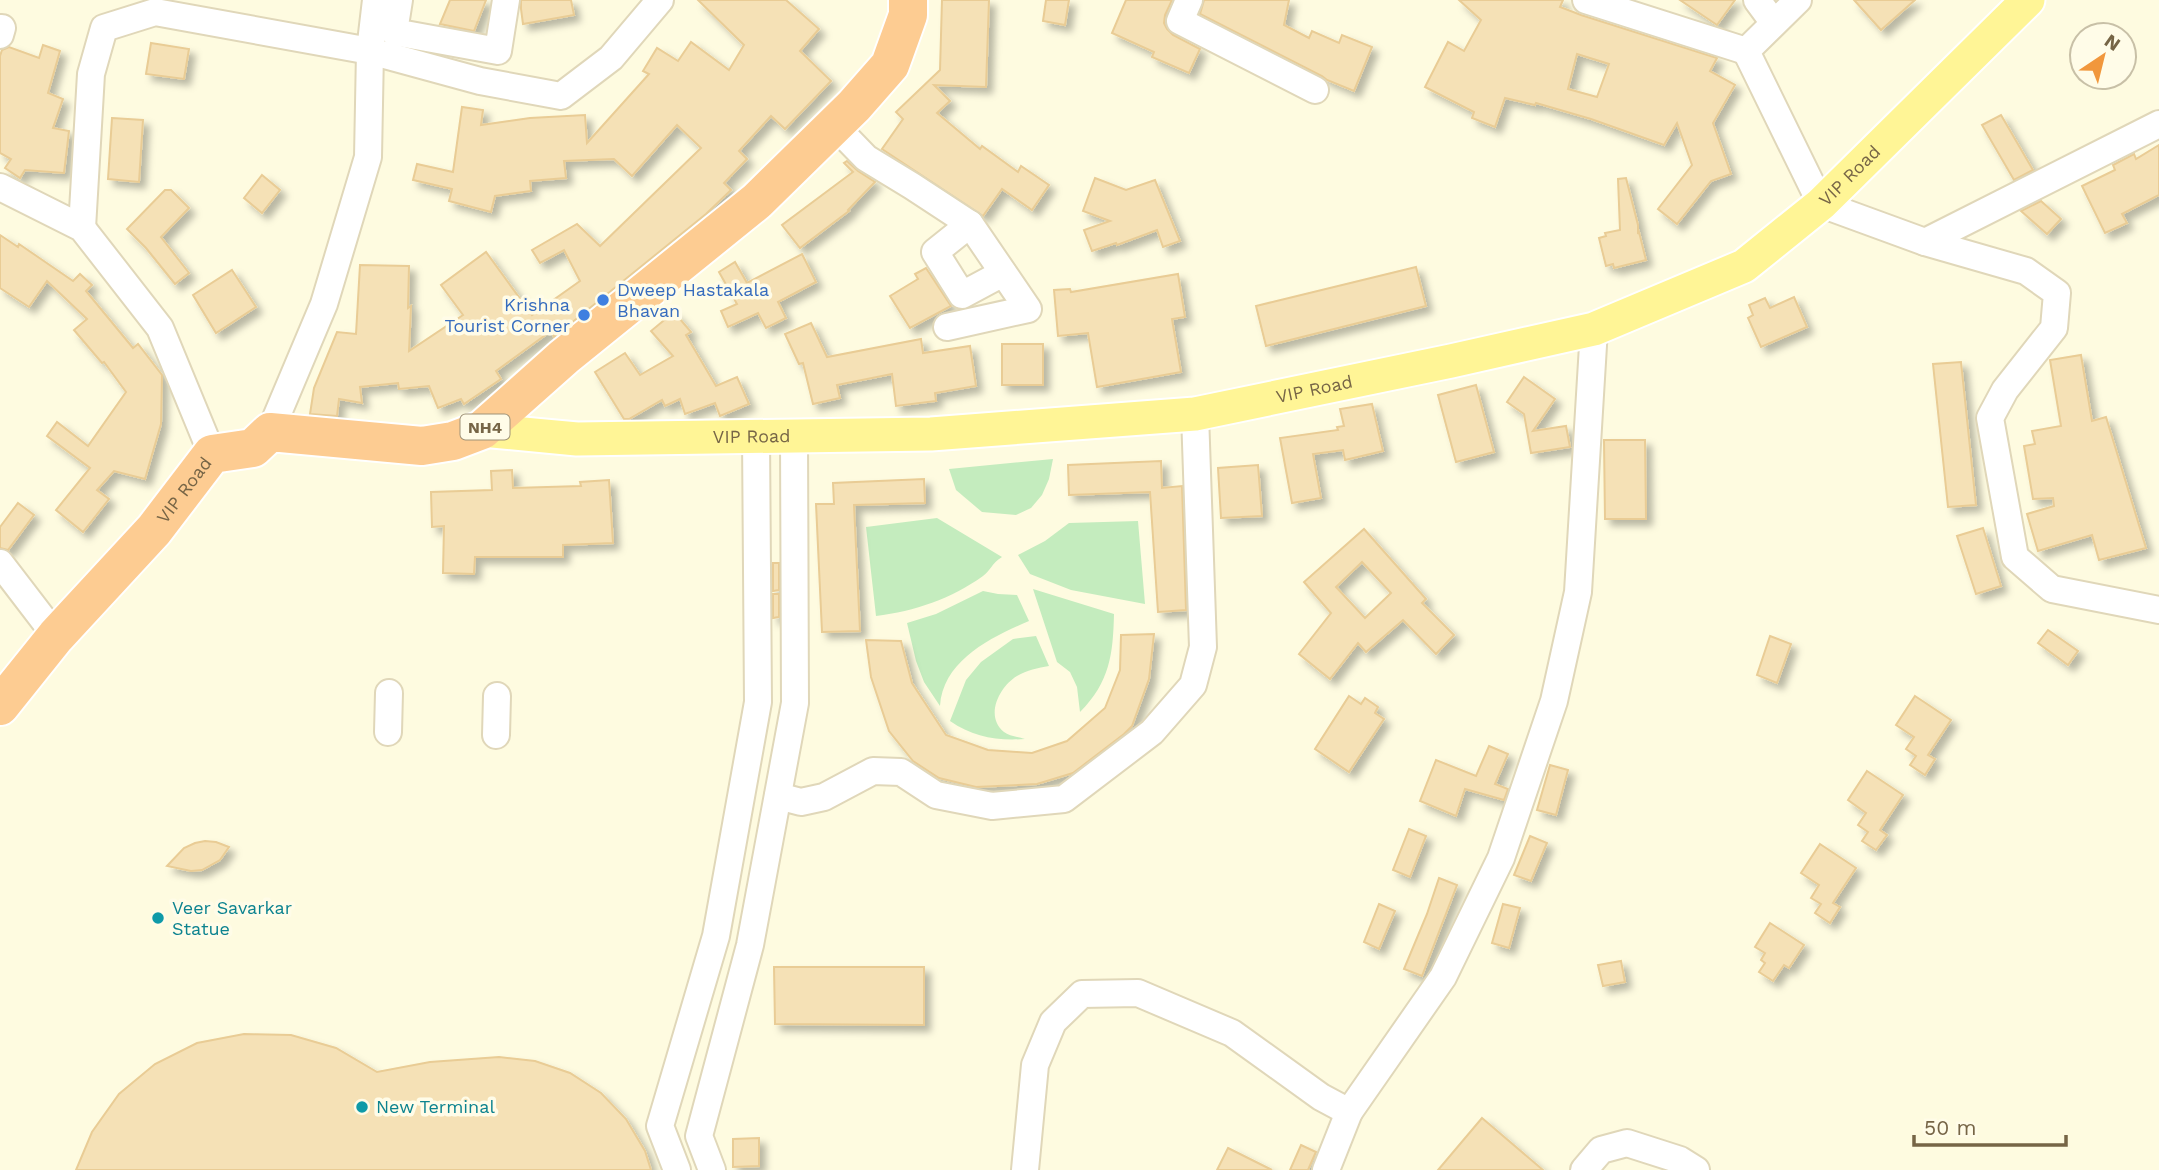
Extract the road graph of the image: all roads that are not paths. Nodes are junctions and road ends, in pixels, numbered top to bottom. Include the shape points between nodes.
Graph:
1 (376, 0) edge
2 (399, 0) edge
3 (506, 0) edge
4 (660, 0) edge
5 (908, 0) edge
6 (1189, 0) edge
7 (1587, 0) edge
8 (1758, 0) edge
9 (1798, 0) edge
10 (2028, 0) edge
11 (1774, 23) junction
12 (370, 51) junction
13 (1746, 51) junction
14 (1315, 90) dead end
15 (2159, 124) edge
16 (834, 125) junction
17 (0, 187) edge
18 (1821, 204) junction
19 (970, 224) junction
20 (82, 228) junction
21 (1924, 242) junction
22 (1003, 273) junction
23 (947, 327) dead end
24 (1594, 329) junction
25 (1195, 414) junction
26 (482, 430) junction
27 (270, 432) junction
28 (794, 436) junction
29 (756, 437) junction
30 (212, 454) junction
31 (0, 563) edge
32 (2159, 610) edge
33 (57, 636) junction
34 (389, 693) dead end
35 (497, 696) dead end
36 (0, 706) edge
37 (388, 732) dead end
38 (496, 735) dead end
39 (778, 796) junction
40 (1349, 1112) junction
41 (677, 1170) edge
42 (712, 1170) edge
43 (1025, 1170) edge
44 (1326, 1170) edge
45 (1584, 1170) edge
46 (1696, 1170) edge

1 - 12 street
2 - 3 street via 394,32 498,51
4 - 12 street via 611,58 561,96
5 - 16 highway, VIP Road / NH4 via 908,15 890,65
6 - 14 street via 1180,21
7 - 13 street
8 - 11 street
9 - 11 street
10 - 18 main road, VIP Road
11 - 13 street
12 - 20 street via 155,12 104,28 91,74
12 - 27 street via 368,158 324,304
13 - 18 street
15 - 21 street
16 - 19 street via 866,158
16 - 26 highway, VIP Road / NH4 via 757,201 564,357
17 - 20 street
18 - 21 street
18 - 24 main road, VIP Road via 1744,266
19 - 22 street
19 - 22 street via 935,253 962,295
20 - 30 street via 160,328
21 - 32 street via 2026,271 2057,293 2054,328 2005,390 1990,418 2015,557 2052,589
22 - 23 street via 1028,309
24 - 25 main road, VIP Road
24 - 40 street via 1578,592 1554,701 1501,858 1443,977
25 - 28 main road, VIP Road via 931,434
25 - 39 street via 1203,647 1193,685 1152,732 1064,799 992,806 936,795 901,772 873,771 824,797 801,802
26 - 27 highway, VIP Road / NH4 via 422,446
26 - 29 main road, VIP Road via 577,439
27 - 30 highway, VIP Road via 253,447
28 - 29 main road, VIP Road
28 - 39 street via 795,703
29 - 41 street via 758,702 716,936 660,1126
30 - 33 highway, VIP Road via 154,530
31 - 33 street
33 - 36 highway, VIP Road
34 - 37 street
35 - 38 street
39 - 42 street via 751,944 699,1136
40 - 43 street via 1232,1033 1138,993 1082,994 1053,1022 1035,1065
40 - 44 street
45 - 46 street via 1601,1150 1627,1143

